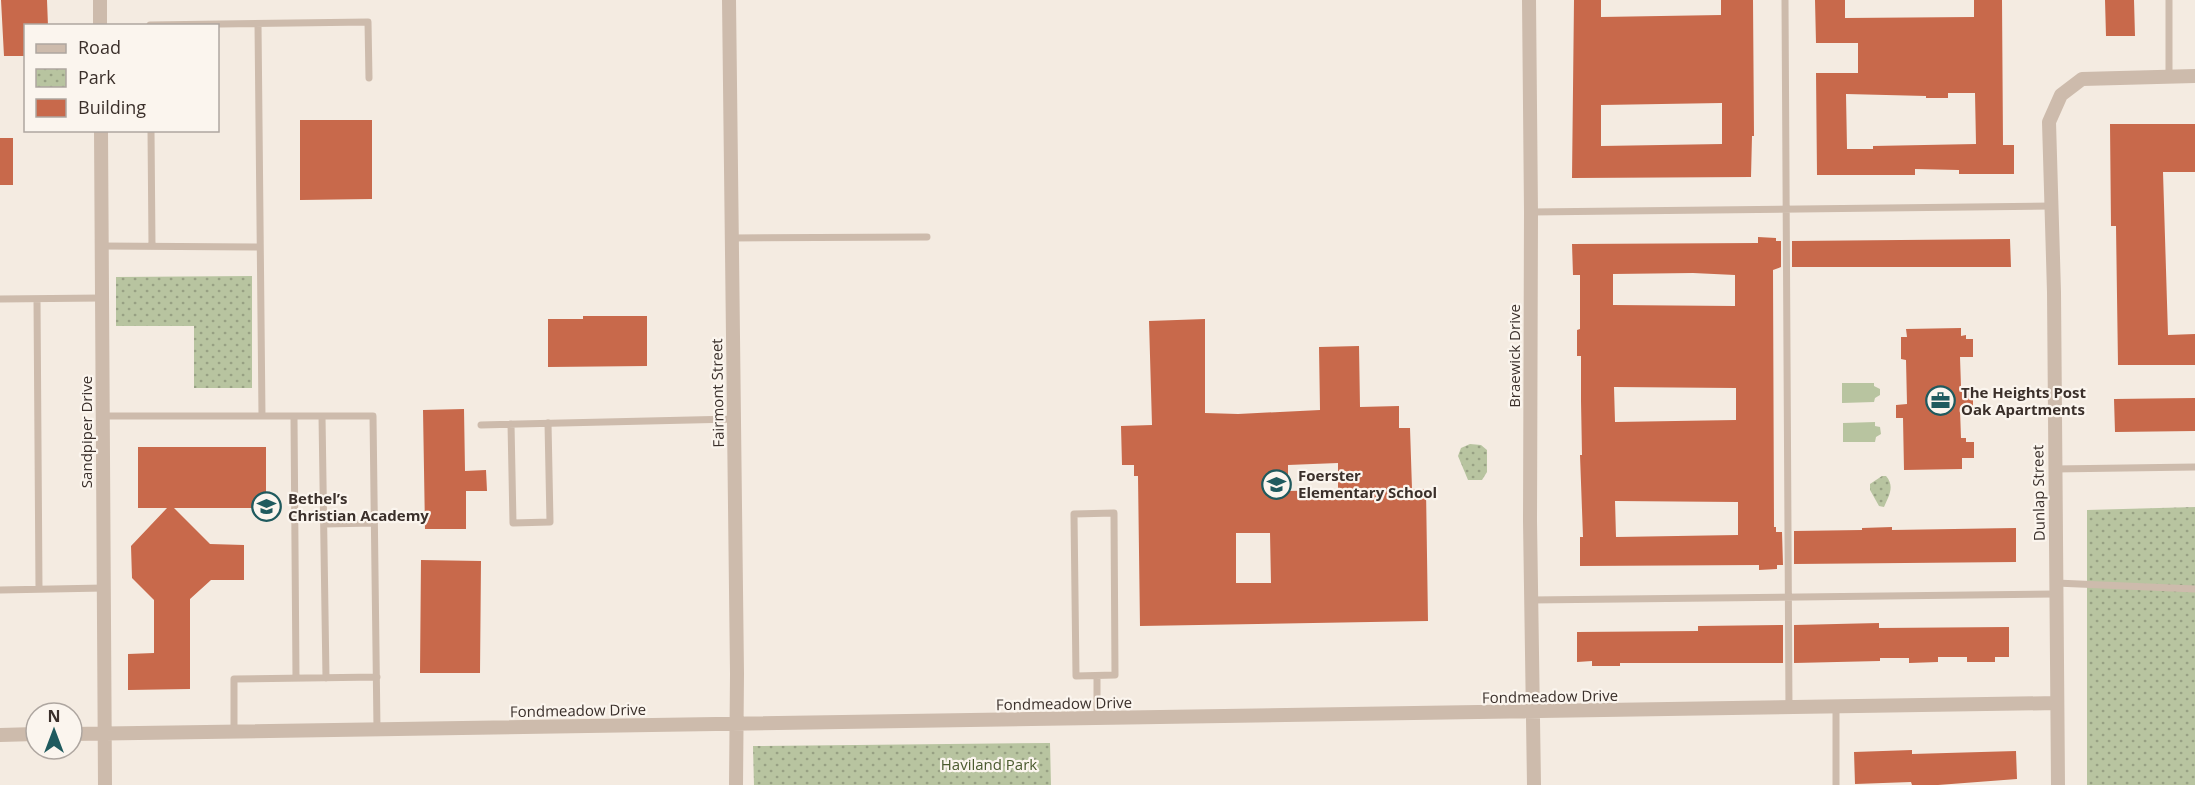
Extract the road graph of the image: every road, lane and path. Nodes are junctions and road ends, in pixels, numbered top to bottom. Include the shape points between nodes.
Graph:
1 (100, 0) edge
2 (729, 0) edge
3 (1529, 0) edge
4 (1785, 0) edge
5 (2169, 0) edge
6 (100, 24) edge
7 (258, 24) junction
8 (219, 25) edge
9 (2169, 76) junction
10 (2195, 76) edge
11 (369, 78) dead end
12 (101, 132) edge
13 (151, 132) edge
14 (2051, 206) junction
15 (1786, 210) junction
16 (1531, 212) junction
17 (927, 237) dead end
18 (732, 238) junction
19 (102, 246) junction
20 (152, 246) junction
21 (260, 247) junction
22 (102, 297) junction
23 (0, 299) edge
24 (37, 299) junction
25 (103, 416) junction
26 (262, 416) junction
27 (294, 416) junction
28 (322, 416) junction
29 (734, 419) junction
30 (548, 423) junction
31 (481, 424) dead end
32 (511, 424) junction
33 (2195, 467) edge
34 (2054, 469) junction
35 (374, 523) junction
36 (324, 524) junction
37 (104, 588) junction
38 (39, 589) junction
39 (2056, 589) junction
40 (2195, 589) edge
41 (0, 590) edge
42 (1788, 598) junction
43 (1531, 600) junction
44 (1097, 676) junction
45 (377, 677) junction
46 (296, 678) junction
47 (326, 678) junction
48 (2057, 703) junction
49 (1836, 708) junction
50 (1789, 709) junction
51 (1534, 712) junction
52 (1097, 718) junction
53 (736, 724) junction
54 (377, 729) junction
55 (234, 731) junction
56 (105, 733) junction
57 (24, 734) edge
58 (84, 734) edge
59 (0, 735) edge
60 (105, 785) edge
61 (736, 785) edge
62 (1534, 785) edge
63 (1836, 785) edge
64 (2058, 785) edge

1 - 6 street
2 - 18 street, Fairmont Street
3 - 16 street, Braewick Drive
4 - 15 lane
5 - 9 lane
7 - 8 lane
7 - 11 lane via 368,22
7 - 21 lane
9 - 10 street
9 - 14 street, Dunlap Street via 2082,79 2061,95 2049,122
12 - 19 street, Sandpiper Drive
13 - 20 lane
14 - 15 lane
14 - 34 street, Dunlap Street via 2055,292
15 - 16 lane
15 - 42 lane
16 - 43 street, Braewick Drive
17 - 18 lane
18 - 29 street, Fairmont Street
19 - 20 lane
19 - 22 street, Sandpiper Drive
20 - 21 lane
21 - 26 lane
22 - 24 lane
22 - 25 street, Sandpiper Drive
23 - 24 lane
24 - 38 lane
25 - 26 lane
25 - 37 street, Sandpiper Drive
26 - 27 lane
27 - 28 lane
27 - 46 lane
28 - 35 lane via 373,416
28 - 36 lane
29 - 30 lane
29 - 53 street, Fairmont Street
30 - 32 lane
30 - 32 lane via 550,522 513,523
31 - 32 lane
33 - 34 lane
34 - 39 street, Dunlap Street
35 - 36 lane
35 - 45 lane
36 - 47 lane
37 - 38 lane
37 - 56 street, Sandpiper Drive
38 - 41 lane
39 - 40 lane
39 - 42 lane
39 - 48 street, Dunlap Street
42 - 43 lane
42 - 50 lane
43 - 51 street, Braewick Drive
44 - 44 lane via 1115,675 1114,513 1074,514 1076,676
44 - 52 lane
45 - 47 lane
45 - 54 lane
46 - 47 lane
46 - 55 lane via 234,679
48 - 49 street, Fondmeadow Drive
48 - 64 street, Dunlap Street
49 - 50 street, Fondmeadow Drive
49 - 63 lane
50 - 51 street, Fondmeadow Drive
51 - 52 street, Fondmeadow Drive
51 - 62 street, Braewick Drive
52 - 53 street, Fondmeadow Drive
53 - 54 street, Fondmeadow Drive
53 - 61 street, Fairmont Street
54 - 55 street, Fondmeadow Drive
55 - 56 street, Fondmeadow Drive
56 - 58 street, Fondmeadow Drive
56 - 60 street, Sandpiper Drive
57 - 59 street

